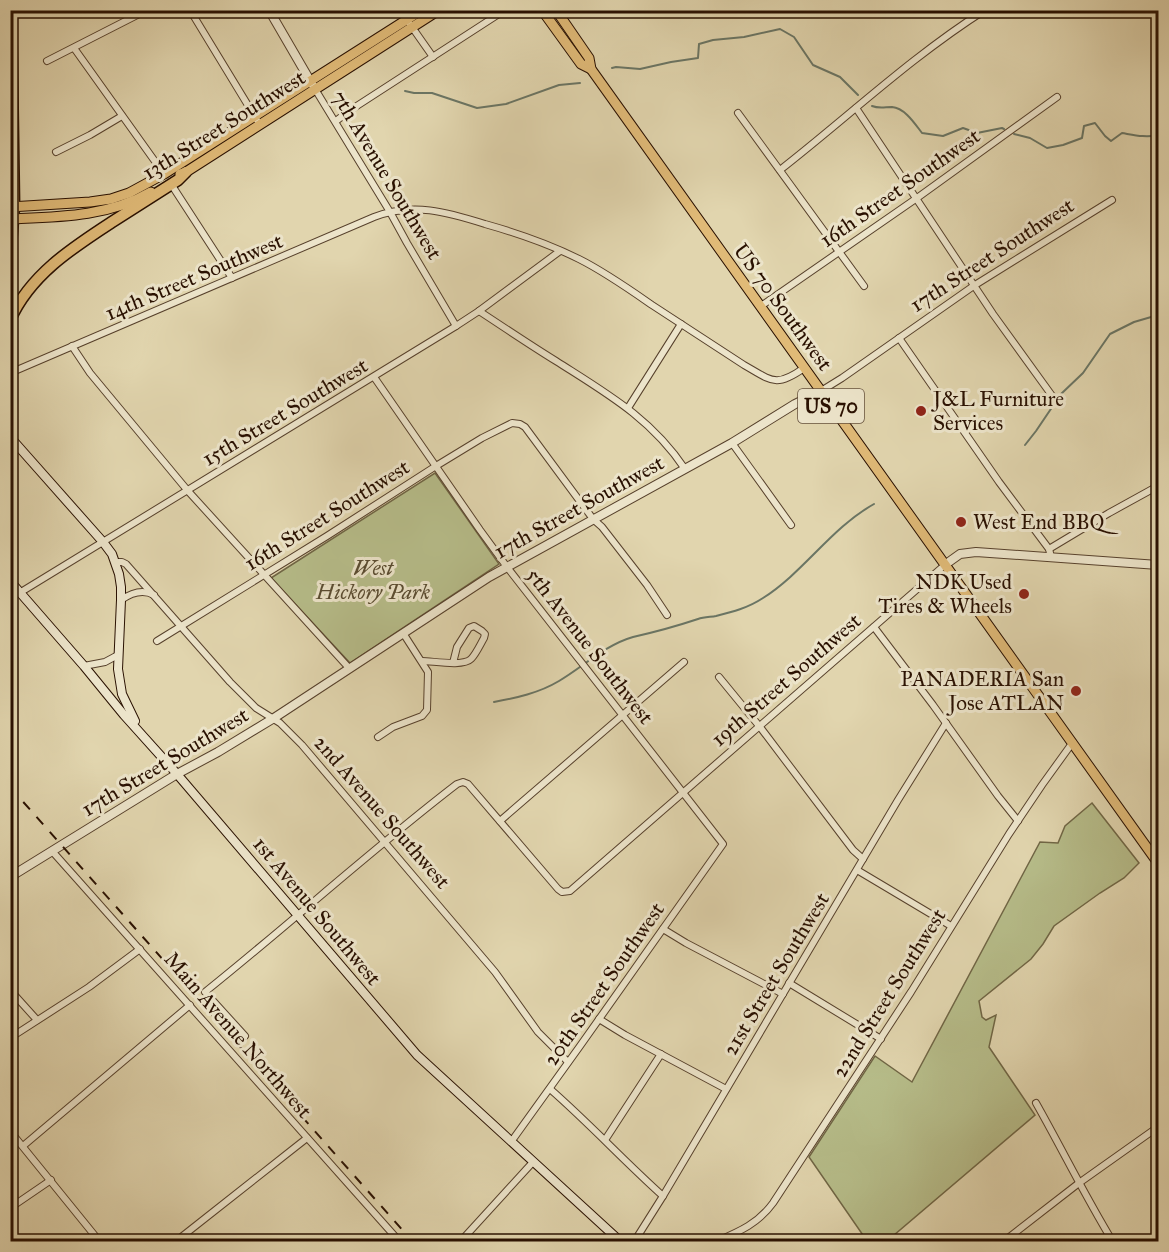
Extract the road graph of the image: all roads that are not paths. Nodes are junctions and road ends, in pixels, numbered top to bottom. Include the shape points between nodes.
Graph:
1 (11, 10) edge
2 (147, 10) edge
3 (190, 10) edge
4 (269, 10) edge
5 (400, 10) edge
6 (422, 10) edge
7 (439, 10) edge
8 (505, 10) edge
9 (542, 10) edge
10 (556, 10) edge
11 (985, 10) edge
12 (410, 24) junction
13 (74, 48) junction
14 (434, 57) junction
15 (47, 61) dead end
16 (591, 69) junction
17 (313, 85) junction
18 (1057, 97) dead end
19 (856, 108) junction
20 (738, 113) dead end
21 (122, 116) junction
22 (257, 121) junction
23 (336, 121) junction
24 (56, 152) dead end
25 (780, 170) junction
26 (186, 172) junction
27 (164, 174) junction
28 (171, 184) junction
29 (917, 198) junction
30 (1112, 200) dead end
31 (12, 207) edge
32 (390, 212) junction
33 (12, 219) edge
34 (560, 251) junction
35 (839, 251) junction
36 (10, 256) edge
37 (232, 278) junction
38 (975, 285) junction
39 (864, 286) dead end
40 (761, 306) junction
41 (479, 311) junction
42 (10, 320) edge
43 (681, 324) junction
44 (456, 326) junction
45 (898, 338) junction
46 (72, 346) junction
47 (804, 368) junction
48 (10, 373) edge
49 (374, 377) junction
50 (821, 391) junction
51 (1053, 397) dead end
52 (628, 408) junction
53 (10, 437) edge
54 (732, 443) junction
55 (436, 466) junction
56 (685, 469) junction
57 (1158, 486) edge
58 (188, 491) junction
59 (593, 519) junction
60 (791, 525) dead end
61 (103, 542) junction
62 (1050, 553) junction
63 (115, 562) junction
64 (946, 564) junction
65 (1158, 565) edge
66 (507, 567) junction
67 (264, 575) junction
68 (10, 581) edge
69 (21, 592) junction
70 (157, 597) junction
71 (121, 600) junction
72 (667, 615) dead end
73 (181, 626) junction
74 (874, 627) junction
75 (403, 633) junction
76 (157, 641) dead end
77 (118, 655) junction
78 (422, 661) junction
79 (684, 662) dead end
80 (453, 663) junction
81 (84, 666) junction
82 (349, 668) junction
83 (719, 677) dead end
84 (623, 715) junction
85 (274, 718) junction
86 (946, 723) junction
87 (760, 727) junction
88 (378, 737) dead end
89 (149, 741) junction
90 (1073, 742) junction
91 (177, 774) junction
92 (684, 793) junction
93 (500, 821) junction
94 (1018, 821) junction
95 (385, 842) junction
96 (723, 844) joint
97 (52, 851) junction
98 (863, 859) junction
99 (1158, 863) edge
100 (857, 870) junction
101 (10, 877) edge
102 (298, 915) junction
103 (951, 926) junction
104 (663, 929) junction
105 (140, 949) junction
106 (789, 983) junction
107 (10, 990) edge
108 (783, 994) junction
109 (190, 1005) junction
110 (599, 1019) junction
111 (37, 1020) junction
112 (245, 1036) dead end
113 (10, 1038) edge
114 (881, 1039) junction
115 (661, 1054) junction
116 (568, 1062) junction
117 (550, 1089) junction
118 (726, 1089) junction
119 (1036, 1103) dead end
120 (1158, 1127) edge
121 (10, 1131) edge
122 (307, 1138) junction
123 (605, 1140) junction
124 (511, 1142) junction
125 (23, 1146) junction
126 (533, 1162) junction
127 (51, 1180) junction
128 (1079, 1183) junction
129 (663, 1196) junction
130 (10, 1208) edge
131 (100, 1242) edge
132 (175, 1242) edge
133 (400, 1242) edge
134 (460, 1242) edge
135 (621, 1242) edge
136 (634, 1242) edge
137 (716, 1242) edge
138 (1003, 1242) edge
139 (1113, 1242) edge

1 - 31 highway
2 - 13 street
3 - 22 street
4 - 17 street, 7th Avenue Southwest
5 - 12 street
6 - 12 main road, 13th Street Southwest
7 - 12 main road, 13th Street Southwest
8 - 14 street
9 - 16 main road, US 70 Southwest / US 70 via 581,64
10 - 16 main road, US 70 Southwest / US 70 via 589,58
11 - 19 street via 885,82
12 - 14 street
12 - 17 main road, 13th Street Southwest
13 - 15 street
13 - 21 street
14 - 23 street
16 - 40 main road, US 70 Southwest / US 70
17 - 22 main road, 13th Street Southwest
17 - 23 street, 7th Avenue Southwest
18 - 29 street, 16th Street Southwest
19 - 25 street
19 - 29 street
20 - 25 street
21 - 24 street
21 - 27 street
22 - 26 main road, 13th Street Southwest
22 - 27 main road, 13th Street Southwest
23 - 32 street, 7th Avenue Southwest
25 - 35 street
26 - 28 highway
26 - 33 main road, 13th Street Southwest via 119,207
27 - 31 main road, 13th Street Southwest via 111,199
28 - 37 street
28 - 42 highway via 55,262 28,291
29 - 35 street, 16th Street Southwest
29 - 38 street
30 - 38 street, 17th Street Southwest
31 - 33 highway
32 - 34 street, 14th Street Southwest via 412,209 452,214
32 - 37 street, 14th Street Southwest
32 - 44 street, 7th Avenue Southwest
33 - 36 highway
34 - 41 street, 15th Street Southwest
34 - 43 street, 14th Street Southwest via 605,274
35 - 39 street
35 - 40 street, 16th Street Southwest
37 - 46 street, 14th Street Southwest
38 - 45 street, 17th Street Southwest
38 - 51 street
40 - 47 main road, US 70 Southwest / US 70
41 - 44 street, 15th Street Southwest
41 - 52 street
43 - 47 street, 14th Street Southwest via 767,379 786,380
43 - 52 street
44 - 49 street, 15th Street Southwest
45 - 50 street, 17th Street Southwest
45 - 62 street
46 - 48 street, 14th Street Southwest
46 - 58 street via 90,374
47 - 50 main road, US 70 Southwest / US 70
49 - 55 street, 5th Avenue Southwest
49 - 58 street, 15th Street Southwest
50 - 54 street, 17th Street Southwest
50 - 64 main road, US 70 Southwest / US 70
52 - 56 street
53 - 61 main road, 2nd Avenue Southwest
54 - 56 street, 17th Street Southwest
54 - 60 street
55 - 59 street, 16th Street Southwest via 490,433 516,423 525,427
55 - 66 street, 5th Avenue Southwest
55 - 67 street, 16th Street Southwest
56 - 59 street, 17th Street Southwest
57 - 62 street
58 - 61 street, 15th Street Southwest
58 - 67 street
59 - 66 street, 17th Street Southwest
59 - 72 street
61 - 63 main road, 2nd Avenue Southwest
61 - 69 street, 15th Street Southwest
62 - 64 street, 19th Street Southwest via 976,552 960,554
62 - 65 street, 19th Street Southwest
63 - 70 street, 2nd Avenue Southwest via 126,564
63 - 71 main road, 2nd Avenue Southwest
64 - 74 street, 19th Street Southwest
64 - 90 main road, US 70 Southwest / US 70
66 - 75 street, 17th Street Southwest
66 - 84 street, 5th Avenue Southwest
67 - 73 street, 16th Street Southwest
67 - 82 street
68 - 69 main road, 1st Avenue Southwest
69 - 81 main road, 1st Avenue Southwest
70 - 71 street via 141,592
70 - 73 street, 2nd Avenue Southwest
71 - 77 main road, 2nd Avenue Southwest
73 - 76 street, 16th Street Southwest
73 - 85 street, 2nd Avenue Southwest via 256,708
74 - 86 street
74 - 87 street, 19th Street Southwest
75 - 78 street
75 - 82 street, 17th Street Southwest
77 - 81 street
77 - 89 main road, 2nd Avenue Southwest via 122,694
78 - 80 street
78 - 88 street via 429,677 427,710 418,719
79 - 84 street
80 - 80 street via 471,659 484,638 483,631 474,626 469,628 457,647
81 - 89 main road, 1st Avenue Southwest
82 - 85 street, 17th Street Southwest
83 - 87 street
84 - 92 street, 5th Avenue Southwest
84 - 93 street
85 - 91 street, 17th Street Southwest
85 - 95 street, 2nd Avenue Southwest
86 - 94 street
86 - 98 street, 21st Street Southwest
87 - 92 street, 19th Street Southwest
87 - 98 street
89 - 91 main road, 1st Avenue Southwest
90 - 94 street, 22nd Street Southwest
90 - 99 main road, US 70
91 - 97 street, 17th Street Southwest
91 - 102 main road, 1st Avenue Southwest
92 - 93 street, 19th Street Southwest via 567,892 558,890
92 - 96 street, 5th Avenue Southwest
93 - 95 street via 463,782
94 - 103 street, 22nd Street Southwest
95 - 102 street
95 - 116 street, 2nd Avenue Southwest via 495,972 538,1032
96 - 104 street, 20th Street Southwest
97 - 101 street, 17th Street Southwest
97 - 105 street, Main Avenue Northwest
98 - 100 street, 21st Street Southwest
100 - 103 street
100 - 106 street, 21st Street Southwest
102 - 112 street via 206,992
102 - 124 main road, 1st Avenue Southwest via 417,1055
103 - 114 street, 22nd Street Southwest
104 - 108 street
104 - 110 street, 20th Street Southwest
105 - 109 street, Main Avenue Northwest
105 - 111 street
106 - 108 street, 21st Street Southwest
106 - 114 street
107 - 111 street
108 - 118 street, 21st Street Southwest
109 - 122 street, Main Avenue Northwest
109 - 125 street
110 - 115 street
110 - 116 street, 20th Street Southwest
111 - 113 street
114 - 137 street, 22nd Street Southwest via 770,1207 754,1223
115 - 118 street
115 - 123 street
116 - 117 street, 20th Street Southwest
117 - 123 street
117 - 124 street, 20th Street Southwest
118 - 129 street, 21st Street Southwest
119 - 128 street
120 - 128 street
121 - 125 street
122 - 132 street
122 - 133 street, Main Avenue Northwest
123 - 129 street
124 - 126 main road, 1st Avenue Southwest
125 - 127 street
126 - 134 street
126 - 135 main road, 1st Avenue Southwest
127 - 130 street
127 - 131 street
128 - 138 street
128 - 139 street
129 - 136 street, 21st Street Southwest

